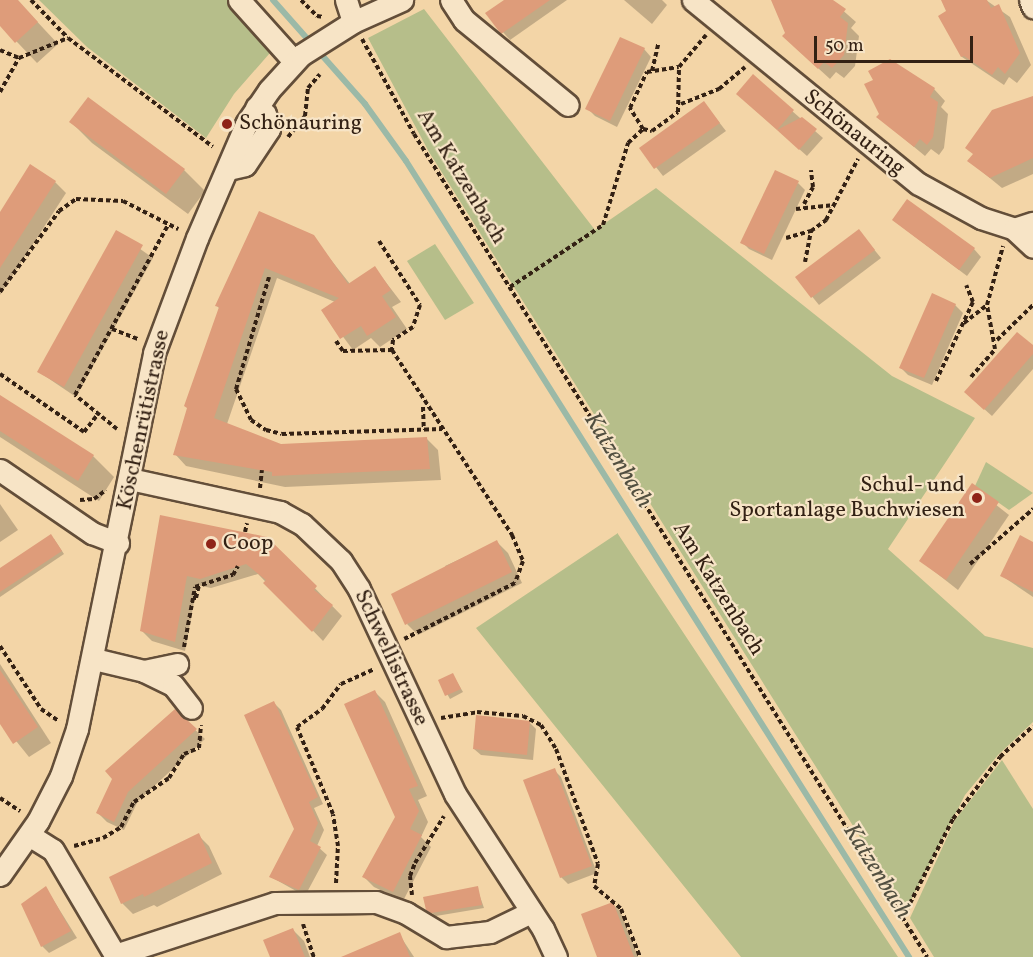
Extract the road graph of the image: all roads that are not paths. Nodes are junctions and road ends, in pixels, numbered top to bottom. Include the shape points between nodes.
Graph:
1 (239, 0) edge
2 (346, 0) edge
3 (402, 0) edge
4 (451, 0) edge
5 (693, 0) edge
6 (1030, 0) edge
7 (1033, 7) edge
8 (353, 22) junction
9 (297, 58) junction
10 (568, 105) dead end
11 (1017, 232) edge
12 (1033, 247) edge
13 (0, 470) edge
14 (130, 478) junction
15 (118, 543) junction
16 (94, 659) junction
17 (177, 664) road end
18 (144, 671) junction
19 (196, 715) road end
20 (29, 835) junction
21 (0, 875) edge
22 (531, 912) junction
23 (556, 957) edge

1 - 9 street
2 - 8 street
3 - 8 street, Köschenrütistrasse
4 - 10 street via 464,20
5 - 11 street, Schönauring via 867,146 919,184 981,218
6 - 7 street
8 - 9 street, Köschenrütistrasse
9 - 14 street, Köschenrütistrasse via 256,107 154,353
11 - 12 street
13 - 15 street via 92,533
14 - 15 street, Köschenrütistrasse
14 - 22 street, Schwellistrasse via 280,512 322,540 359,589 455,794
15 - 16 street, Köschenrütistrasse
16 - 18 street
16 - 20 street, Köschenrütistrasse via 61,776
17 - 18 street
18 - 19 street via 173,685
20 - 21 street, Köschenrütistrasse
20 - 22 street via 53,850 115,955 275,903 376,902 413,917 446,937 490,932
22 - 23 street, Schwellistrasse

